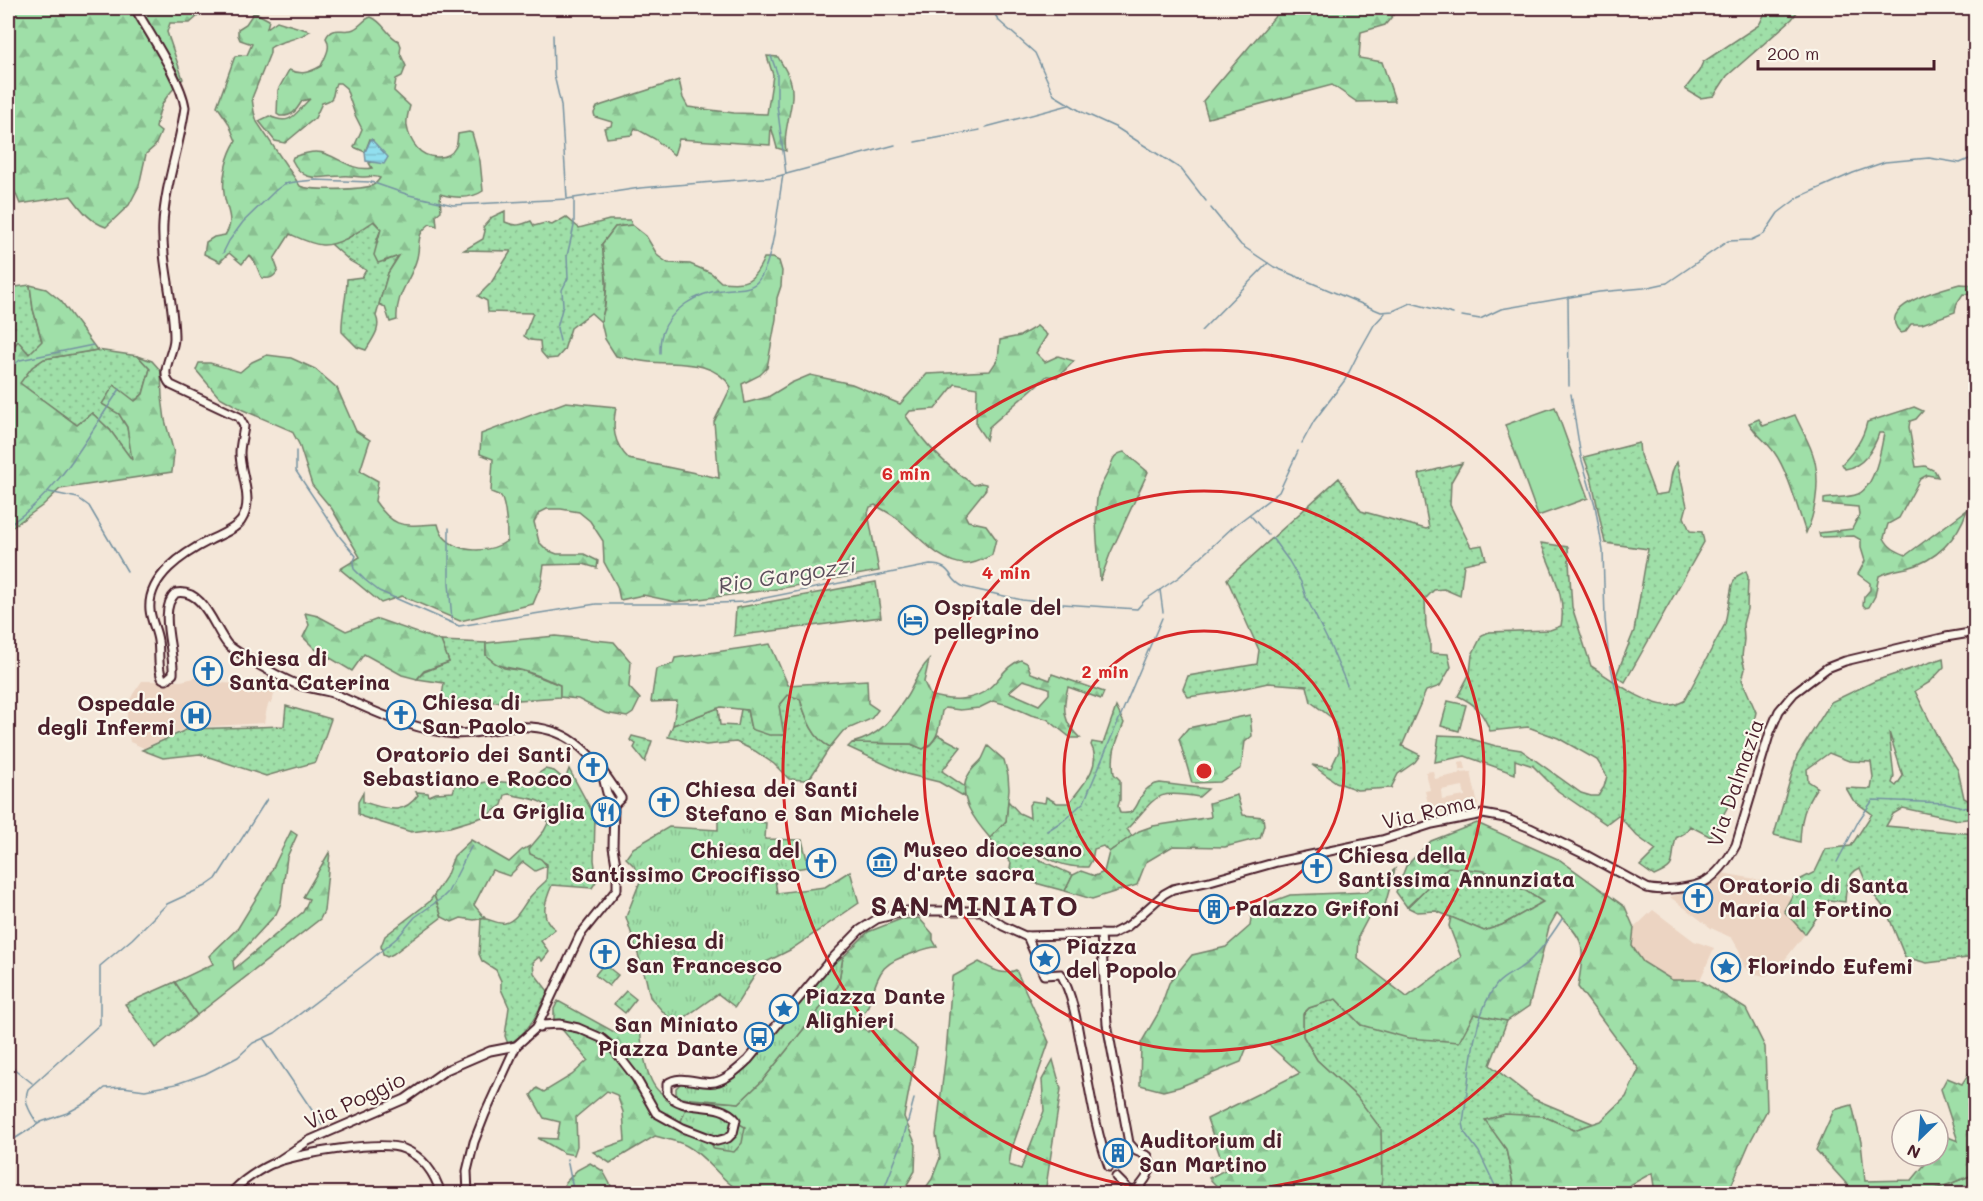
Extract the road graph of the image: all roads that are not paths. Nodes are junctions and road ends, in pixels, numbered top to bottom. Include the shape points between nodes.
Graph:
1 (135, 8) edge
2 (1976, 632) edge
3 (1657, 891) joint
4 (1101, 934) junction
5 (1027, 936) junction
6 (540, 1025) junction
7 (516, 1046) junction
8 (275, 1163) junction
9 (1109, 1167) dead end
10 (1116, 1177) dead end
11 (231, 1194) edge
12 (441, 1194) edge
13 (468, 1194) edge
14 (1133, 1194) edge

1 - 6 main road via 175,80 185,107 163,223 174,342 165,377 171,385 239,417 244,426 240,452 246,499 241,520 179,559 153,590 150,611 158,641 160,673 166,680 173,674 168,607 173,596 181,592 200,602 221,637 235,650 298,685 325,691 410,725 452,734 519,726 557,732 578,743 592,756 621,798 614,806 617,888 580,935
2 - 3 main road, Via Dalmazia via 1845,661 1827,668 1794,693 1779,711 1770,732 1728,860 1705,882
3 - 4 main road, Via Roma via 1530,828 1483,814 1173,889 1122,930
4 - 5 main road, Via Roma
4 - 14 main road via 1107,1024 1129,1143 1148,1156 1151,1163 1148,1176
5 - 6 main road via 981,911 907,910 877,919 860,930 736,1071 715,1082 670,1081 666,1091 675,1101 718,1109 736,1120 734,1133 717,1141 656,1113 636,1078 601,1038 578,1028
5 - 9 main road via 1044,975 1061,974 1072,997 1098,1135
6 - 7 main road
7 - 8 main road, Via Poggio via 490,1051 446,1070 405,1099 308,1141
7 - 13 main road via 474,1143 467,1171
8 - 11 main road, Via Poggio via 239,1184
8 - 12 main road via 389,1145 410,1151 423,1161
10 - 14 main road

